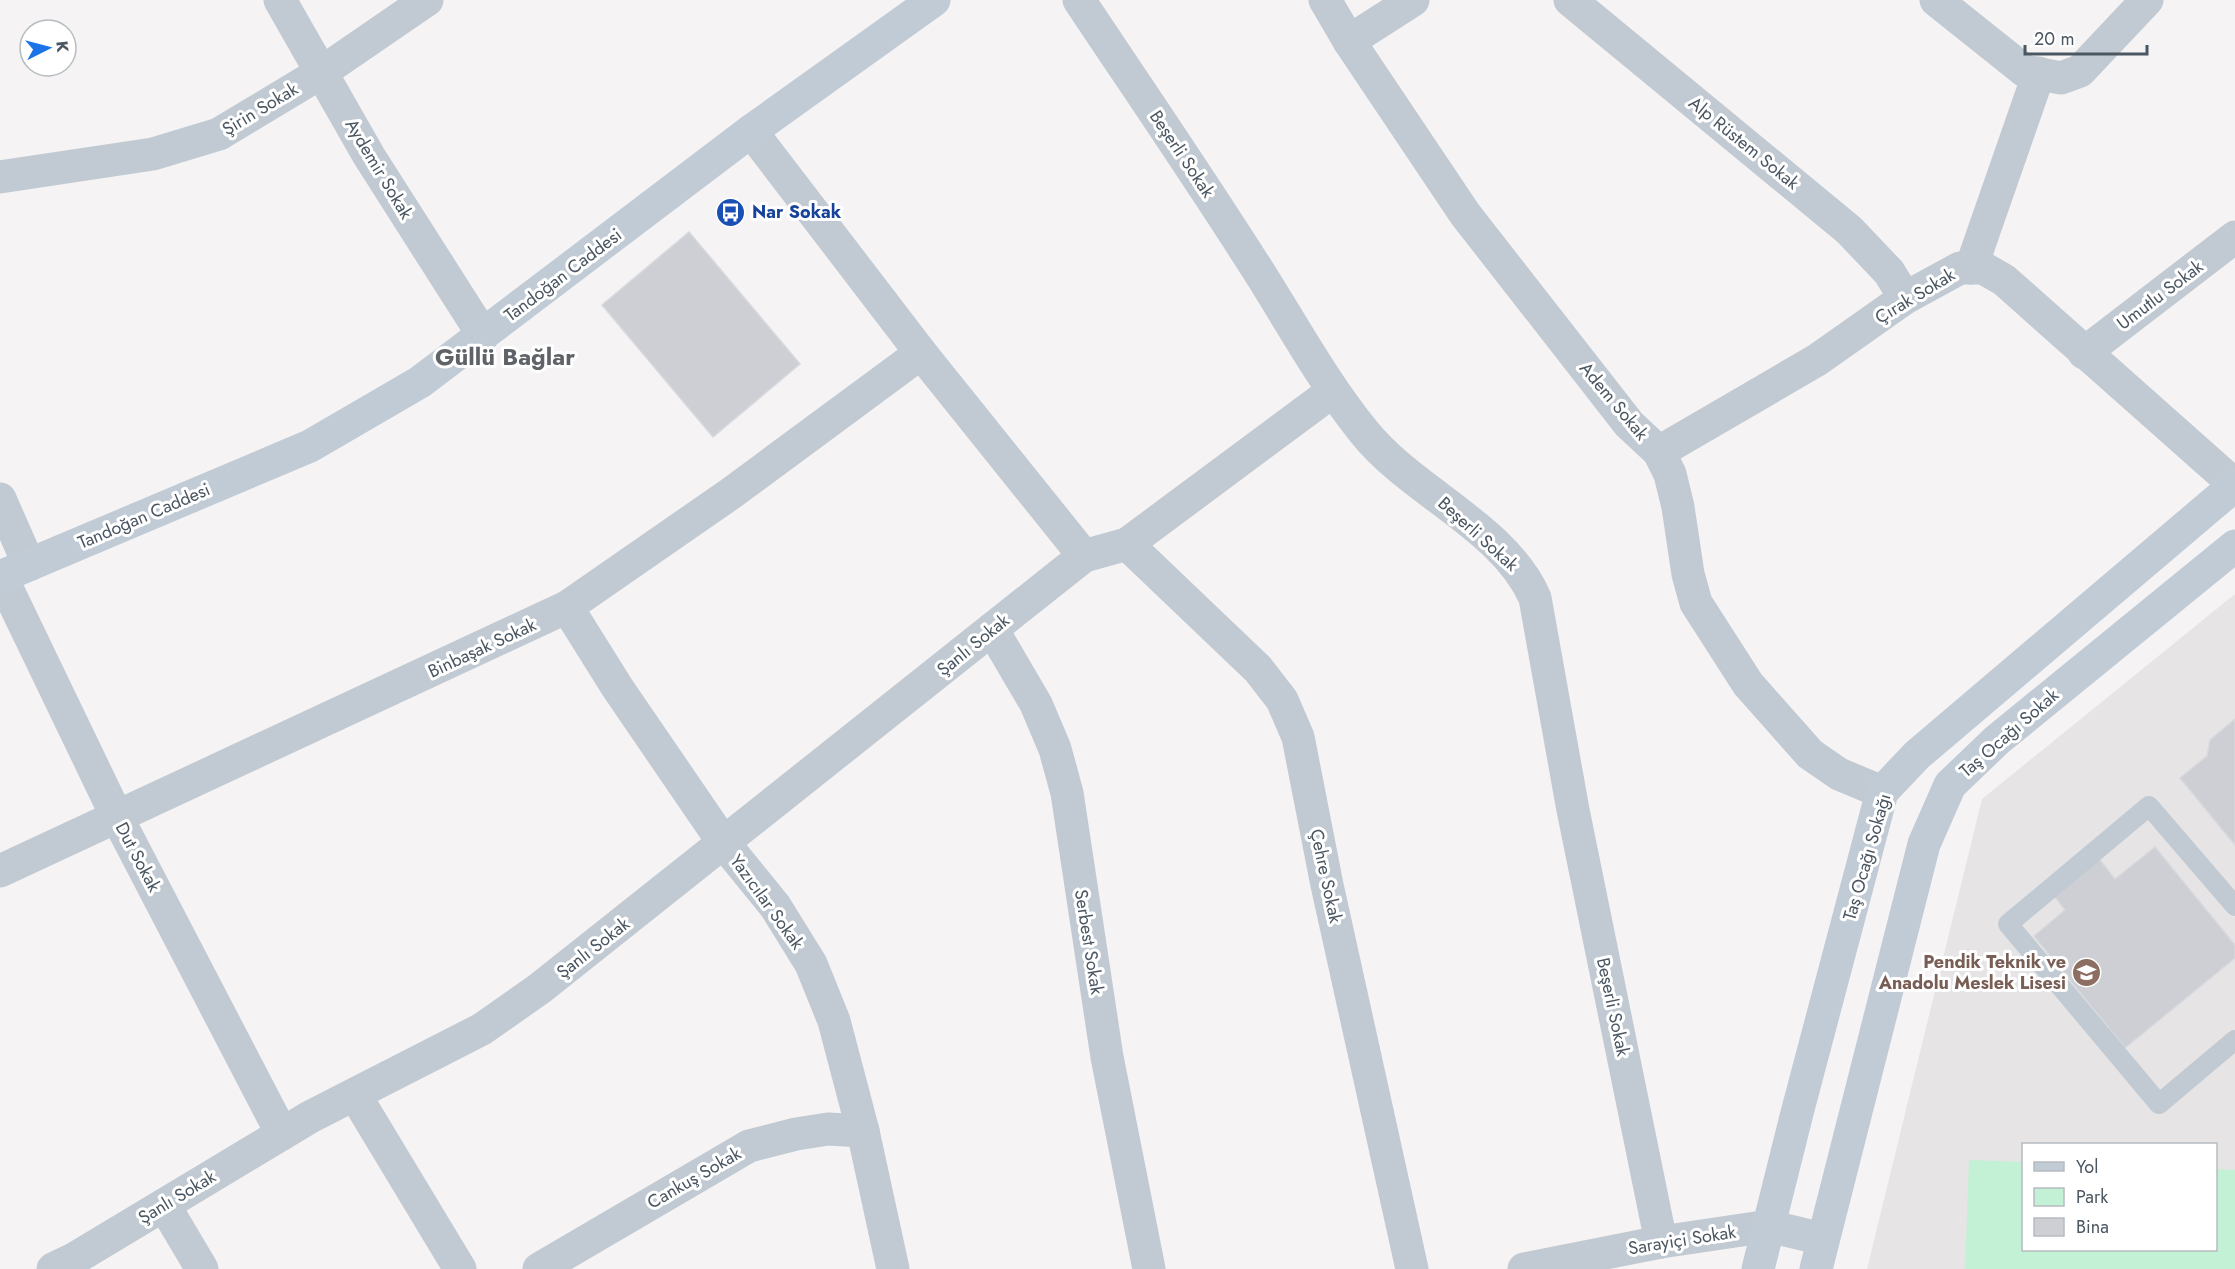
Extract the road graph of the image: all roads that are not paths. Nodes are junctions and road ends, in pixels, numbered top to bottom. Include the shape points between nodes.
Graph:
1 (280, 0) edge
2 (427, 0) edge
3 (934, 0) edge
4 (1079, 0) edge
5 (1325, 0) edge
6 (1413, 0) edge
7 (1570, 0) edge
8 (1936, 0) edge
9 (2147, 0) edge
10 (1349, 41) junction
11 (322, 72) junction
12 (2038, 73) junction
13 (751, 131) junction
14 (0, 177) edge
15 (2235, 237) edge
16 (1971, 268) junction
17 (1905, 298) junction
18 (483, 335) junction
19 (921, 353) junction
20 (2084, 353) junction
21 (1333, 391) junction
22 (1659, 452) junction
23 (2235, 485) edge
24 (0, 499) edge
25 (1127, 544) junction
26 (2235, 546) edge
27 (1084, 556) junction
28 (10, 573) edge
29 (567, 607) junction
30 (992, 629) junction
31 (1882, 792) junction
32 (117, 817) junction
33 (723, 842) junction
34 (0, 871) edge
35 (2235, 906) edge
36 (2235, 1040) edge
37 (355, 1095) junction
38 (863, 1131) junction
39 (282, 1134) junction
40 (164, 1205) junction
41 (1769, 1226) junction
42 (1661, 1242) junction
43 (1820, 1254) edge
44 (53, 1269) edge
45 (202, 1269) edge
46 (460, 1269) edge
47 (539, 1269) edge
48 (893, 1269) edge
49 (1149, 1269) edge
50 (1412, 1269) edge
51 (1524, 1269) edge
52 (1758, 1269) edge

1 - 11 street, Aydemir Sokak
2 - 11 street, Şirin Sokak
3 - 13 street, Tandoğan Caddesi
4 - 21 street, Beşerli Sokak via 1224,217
5 - 10 street, Adem Sokak
6 - 10 street
7 - 17 street, Alp Rüstem Sokak via 1849,230 1889,272
8 - 12 street via 2025,71
9 - 12 street via 2080,71 2061,78
10 - 22 street, Adem Sokak via 1465,214 1629,424
11 - 14 street, Şirin Sokak via 219,134 153,154
11 - 18 street, Aydemir Sokak via 369,156
12 - 16 street
13 - 18 street, Tandoğan Caddesi
13 - 19 street
15 - 20 street, Umutlu Sokak
16 - 17 street, Çırak Sokak via 1960,268
16 - 20 street, Çırak Sokak via 1983,268 2004,280
17 - 22 street, Çırak Sokak via 1817,360
18 - 28 street, Tandoğan Caddesi via 420,382 310,447
19 - 27 street
19 - 29 street, Binbaşak Sokak via 730,494
20 - 23 street, Çırak Sokak
21 - 25 street
21 - 42 street, Beşerli Sokak via 1365,434 1398,466 1506,555 1527,578 1535,598 1573,810
22 - 31 street, Adem Sokak via 1670,474 1696,603 1720,643 1748,684 1810,754 1839,774
23 - 31 street, Taş Ocağı Sokağı via 1917,755
24 - 28 street, Dut Sokak
25 - 27 street
25 - 50 street, Çehre Sokak via 1258,669 1282,700 1298,737
26 - 43 street, Taş Ocağı Sokak via 1997,740 1950,785 1924,844
27 - 30 street, Şanlı Sokak
28 - 32 street, Dut Sokak
29 - 32 street, Binbaşak Sokak
29 - 33 street, Yazıcılar Sokak
30 - 33 street, Şanlı Sokak
30 - 49 street, Serbest Sokak via 1036,704 1055,749 1067,793 1105,1046
31 - 41 street, Taş Ocağı Sokağı
32 - 34 street, Binbaşak Sokak
32 - 39 street, Dut Sokak
33 - 37 street, Şanlı Sokak via 584,955 483,1029
33 - 38 street, Yazıcılar Sokak via 775,906 811,964 834,1021
35 - 36 lane via 2149,806 2008,924 2159,1104
37 - 39 street, Şanlı Sokak
37 - 46 street
38 - 47 street, Cankuş Sokak via 828,1129 749,1146
38 - 48 street, Yazıcılar Sokak
39 - 40 street, Şanlı Sokak
40 - 44 street, Şanlı Sokak
40 - 45 street
41 - 42 street, Sarayiçi Sokak
41 - 43 street
41 - 52 street, Taş Ocağı Sokağı
42 - 51 street, Sarayiçi Sokak

